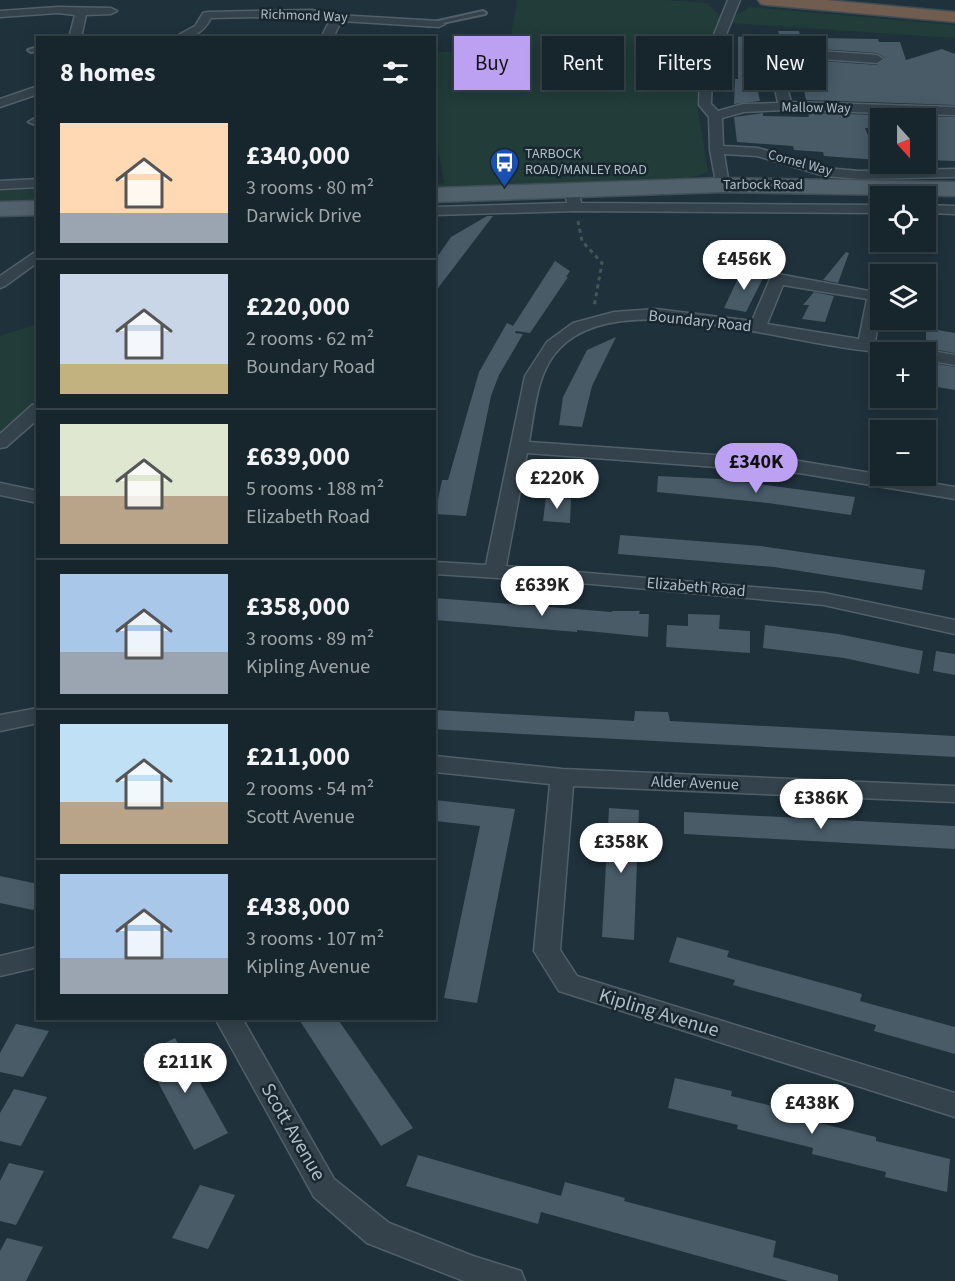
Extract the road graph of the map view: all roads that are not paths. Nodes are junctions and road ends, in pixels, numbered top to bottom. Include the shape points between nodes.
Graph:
1 (202, 0) edge
2 (734, 0) edge
3 (767, 0) edge
4 (880, 0) edge
5 (955, 6) edge
6 (111, 11) dead end
7 (81, 12) junction
8 (483, 13) dead end
9 (0, 14) edge
10 (207, 15) junction
11 (955, 17) edge
12 (337, 18) junction
13 (425, 25) joint
14 (75, 36) edge
15 (183, 36) edge
16 (327, 36) edge
17 (877, 59) dead end
18 (36, 91) edge
19 (0, 103) edge
20 (785, 106) junction
21 (955, 111) edge
22 (715, 116) junction
23 (717, 150) junction
24 (955, 173) edge
25 (36, 183) edge
26 (0, 184) edge
27 (722, 185) junction
28 (955, 189) edge
29 (436, 195) edge
30 (573, 199) junction
31 (36, 208) edge
32 (0, 209) edge
33 (870, 209) edge
34 (936, 209) edge
35 (955, 210) edge
36 (436, 211) edge
37 (36, 256) edge
38 (0, 284) edge
39 (758, 327) junction
40 (866, 346) junction
41 (870, 347) edge
42 (936, 357) edge
43 (955, 360) edge
44 (36, 412) edge
45 (0, 443) edge
46 (521, 447) junction
47 (0, 489) edge
48 (955, 493) edge
49 (36, 497) edge
50 (436, 568) edge
51 (495, 571) junction
52 (955, 627) edge
53 (36, 715) edge
54 (0, 723) edge
55 (436, 764) edge
56 (562, 777) junction
57 (955, 794) edge
58 (36, 957) edge
59 (0, 966) edge
60 (229, 1020) edge
61 (955, 1105) edge
62 (510, 1281) edge

1 - 10 street
2 - 22 street via 706,69 705,105
3 - 11 highway
4 - 5 highway
6 - 7 street
7 - 9 street
7 - 14 street
8 - 13 lane
10 - 12 street, Richmond Way via 312,13
10 - 15 street via 200,28
12 - 13 street, Richmond Way
12 - 16 street
17 - 20 street via 806,54 792,60 779,79
18 - 19 street
20 - 21 street, Mallow Way
20 - 22 street, Mallow Way via 744,108
22 - 23 street
23 - 24 street, Cornel Way via 758,152 825,172
23 - 27 street
25 - 26 street
27 - 28 main road, Tarbock Road
27 - 30 main road, Tarbock Road
29 - 30 main road, Tarbock Road
30 - 33 street, Tarbock Road
30 - 36 street
31 - 32 main road
34 - 35 street
37 - 38 street
39 - 40 street, Boundary Road
39 - 40 street via 778,279 875,296
39 - 46 street, Boundary Road via 656,314 614,317 579,326 553,345 533,376
40 - 41 street, Boundary Road
42 - 43 street
44 - 45 street
46 - 48 street via 800,467
46 - 51 street, Boundary Road
47 - 49 street
50 - 51 street, Elizabeth Road
51 - 52 street, Elizabeth Road via 824,599
53 - 54 street
55 - 56 street, Alder Avenue
56 - 57 street, Alder Avenue
56 - 61 street, Kipling Avenue via 547,951 568,984
58 - 59 street
60 - 62 street, Scott Avenue via 324,1188 378,1233

